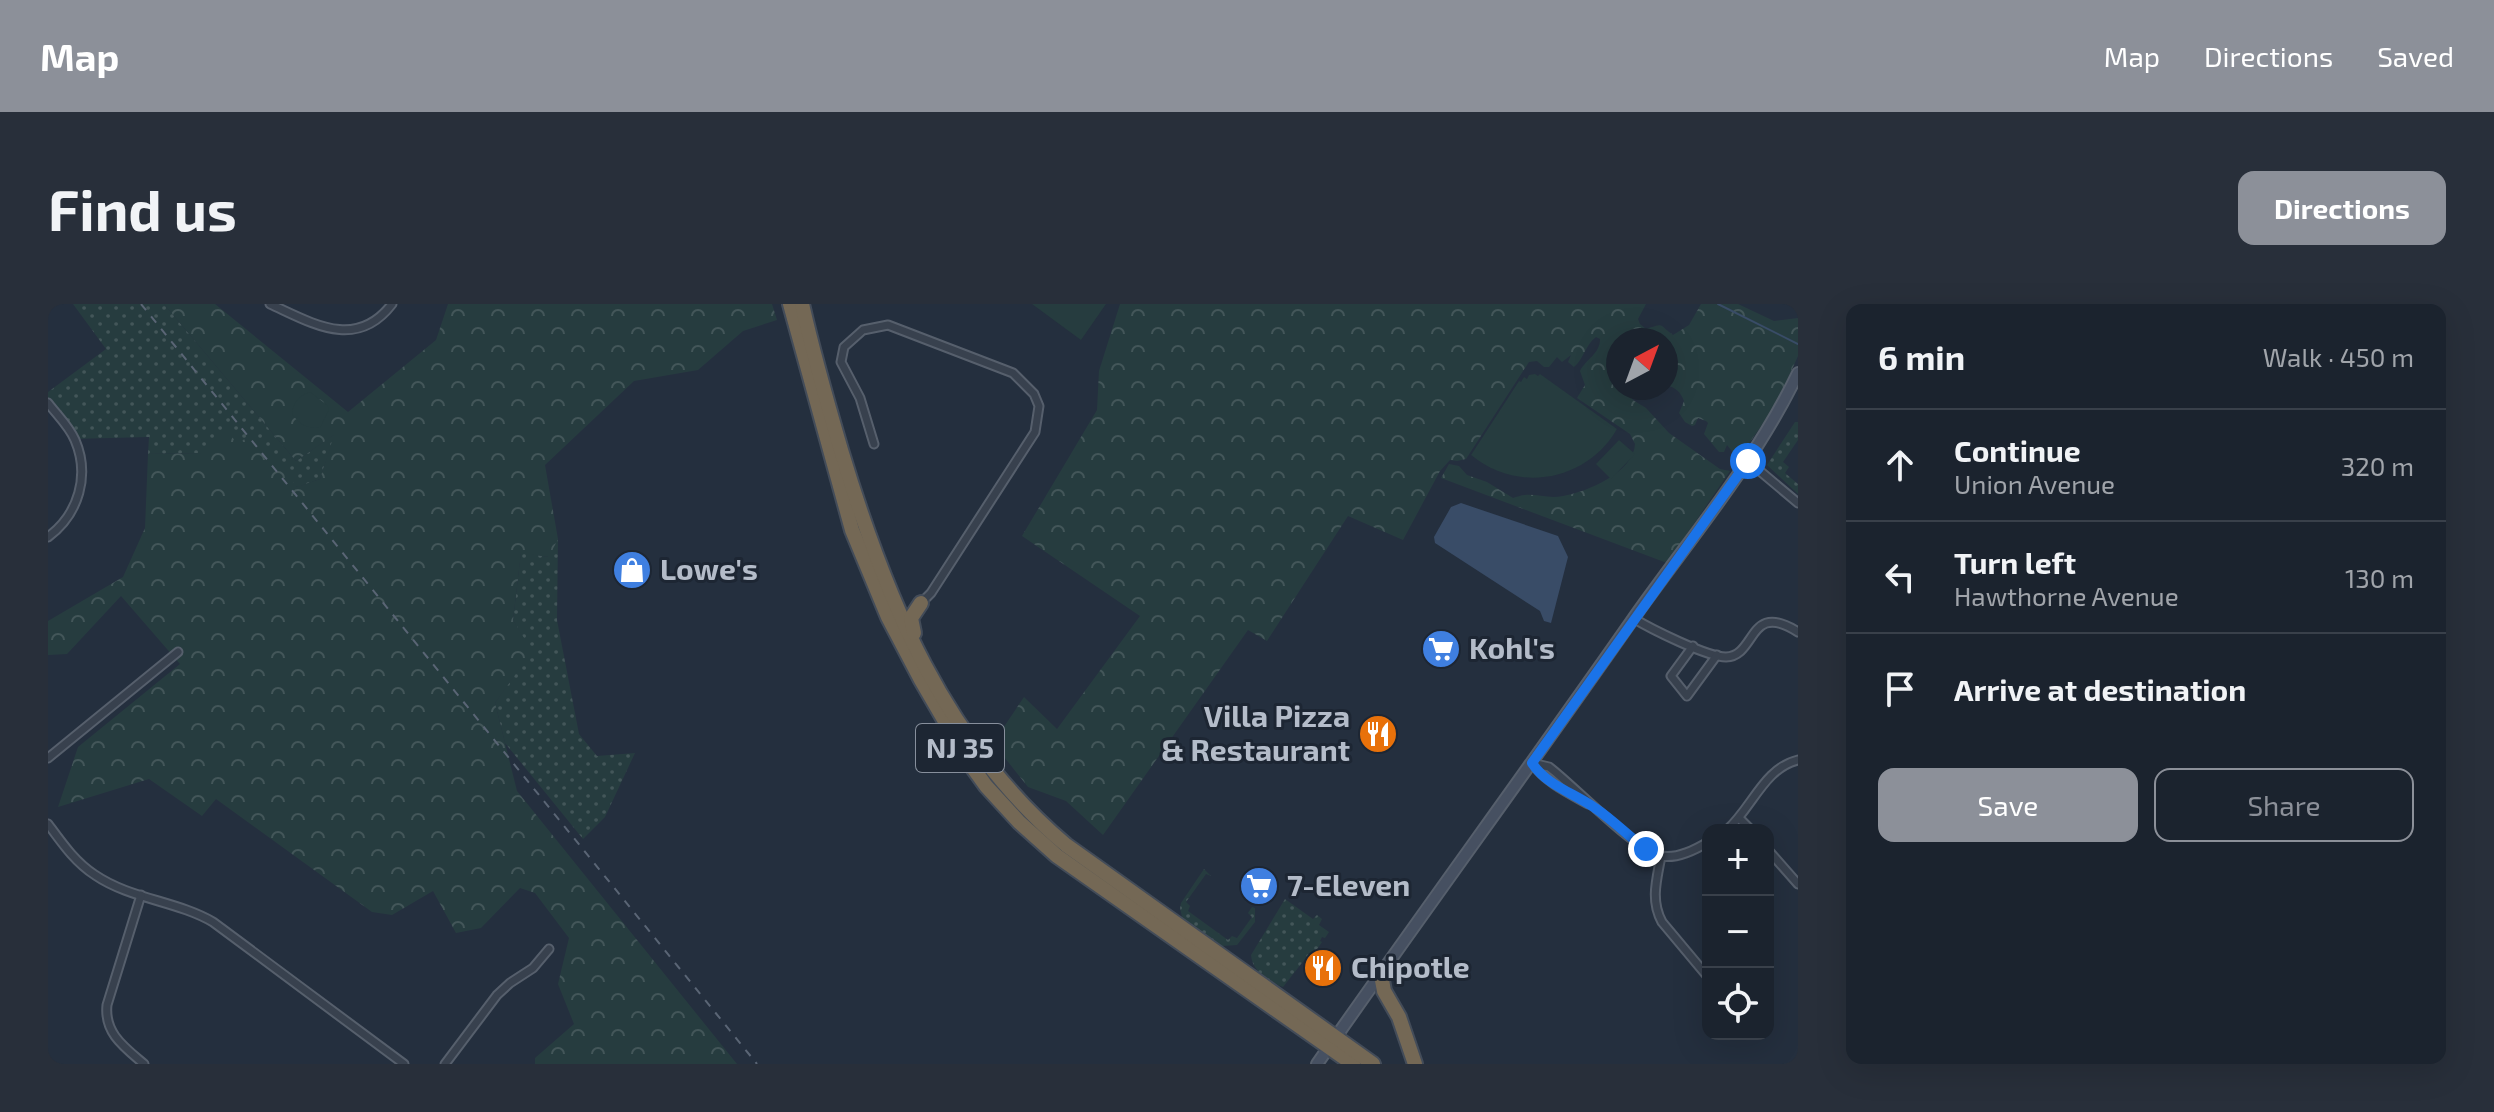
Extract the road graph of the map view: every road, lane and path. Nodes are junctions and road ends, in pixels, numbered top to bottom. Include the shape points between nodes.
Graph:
1 (270, 304) edge
2 (392, 304) edge
3 (790, 304) edge
4 (802, 304) edge
5 (1798, 373) edge
6 (48, 403) edge
7 (874, 444) dead end
8 (1748, 461) junction
9 (1798, 503) edge
10 (48, 537) edge
11 (881, 573) junction
12 (921, 603) junction
13 (1633, 618) junction
14 (1798, 632) edge
15 (1693, 646) junction
16 (178, 652) dead end
17 (1717, 655) junction
18 (923, 664) junction
19 (48, 758) edge
20 (1798, 760) edge
21 (1532, 763) junction
22 (1740, 819) junction
23 (48, 824) edge
24 (1734, 824) edge
25 (1745, 824) edge
26 (1702, 845) edge
27 (1661, 856) junction
28 (1774, 857) edge
29 (1798, 884) edge
30 (141, 895) junction
31 (549, 949) dead end
32 (1702, 970) edge
33 (1381, 975) junction
34 (1368, 992) junction
35 (1389, 1000) junction
36 (1333, 1042) junction
37 (144, 1064) edge
38 (404, 1064) edge
39 (445, 1064) edge
40 (1317, 1064) edge
41 (1353, 1064) edge
42 (1373, 1064) edge
43 (1415, 1064) edge

1 - 2 street via 338,330 361,327
3 - 36 highway, NJ 35 via 852,530 893,627 986,786 1057,856
4 - 11 highway, NJ 35
5 - 8 street
6 - 10 street via 76,441 82,468 76,502
7 - 12 street via 860,398 841,362 844,347 863,330 888,325 1013,373 1039,406 1035,432
8 - 9 street
8 - 13 street
11 - 12 highway via 905,602
11 - 18 highway, NJ 35
12 - 18 highway via 911,626
13 - 15 street
13 - 21 street
14 - 17 street via 1767,623 1737,654
15 - 17 street
15 - 17 street via 1671,676 1687,696
16 - 19 street
18 - 36 highway, NJ 35 via 963,732 1044,826
20 - 22 street via 1773,772
21 - 27 street via 1549,767 1641,846
21 - 33 street
22 - 24 street
22 - 25 street
23 - 30 street via 84,867
26 - 27 street
27 - 32 street via 1654,894 1657,913
28 - 29 street
30 - 37 street via 106,1018 111,1033
30 - 38 street via 218,925
31 - 39 street via 497,995
33 - 34 street
33 - 35 highway
34 - 35 highway
34 - 36 street
35 - 43 highway
36 - 40 street
36 - 41 highway, NJ 35
36 - 42 highway, NJ 35

